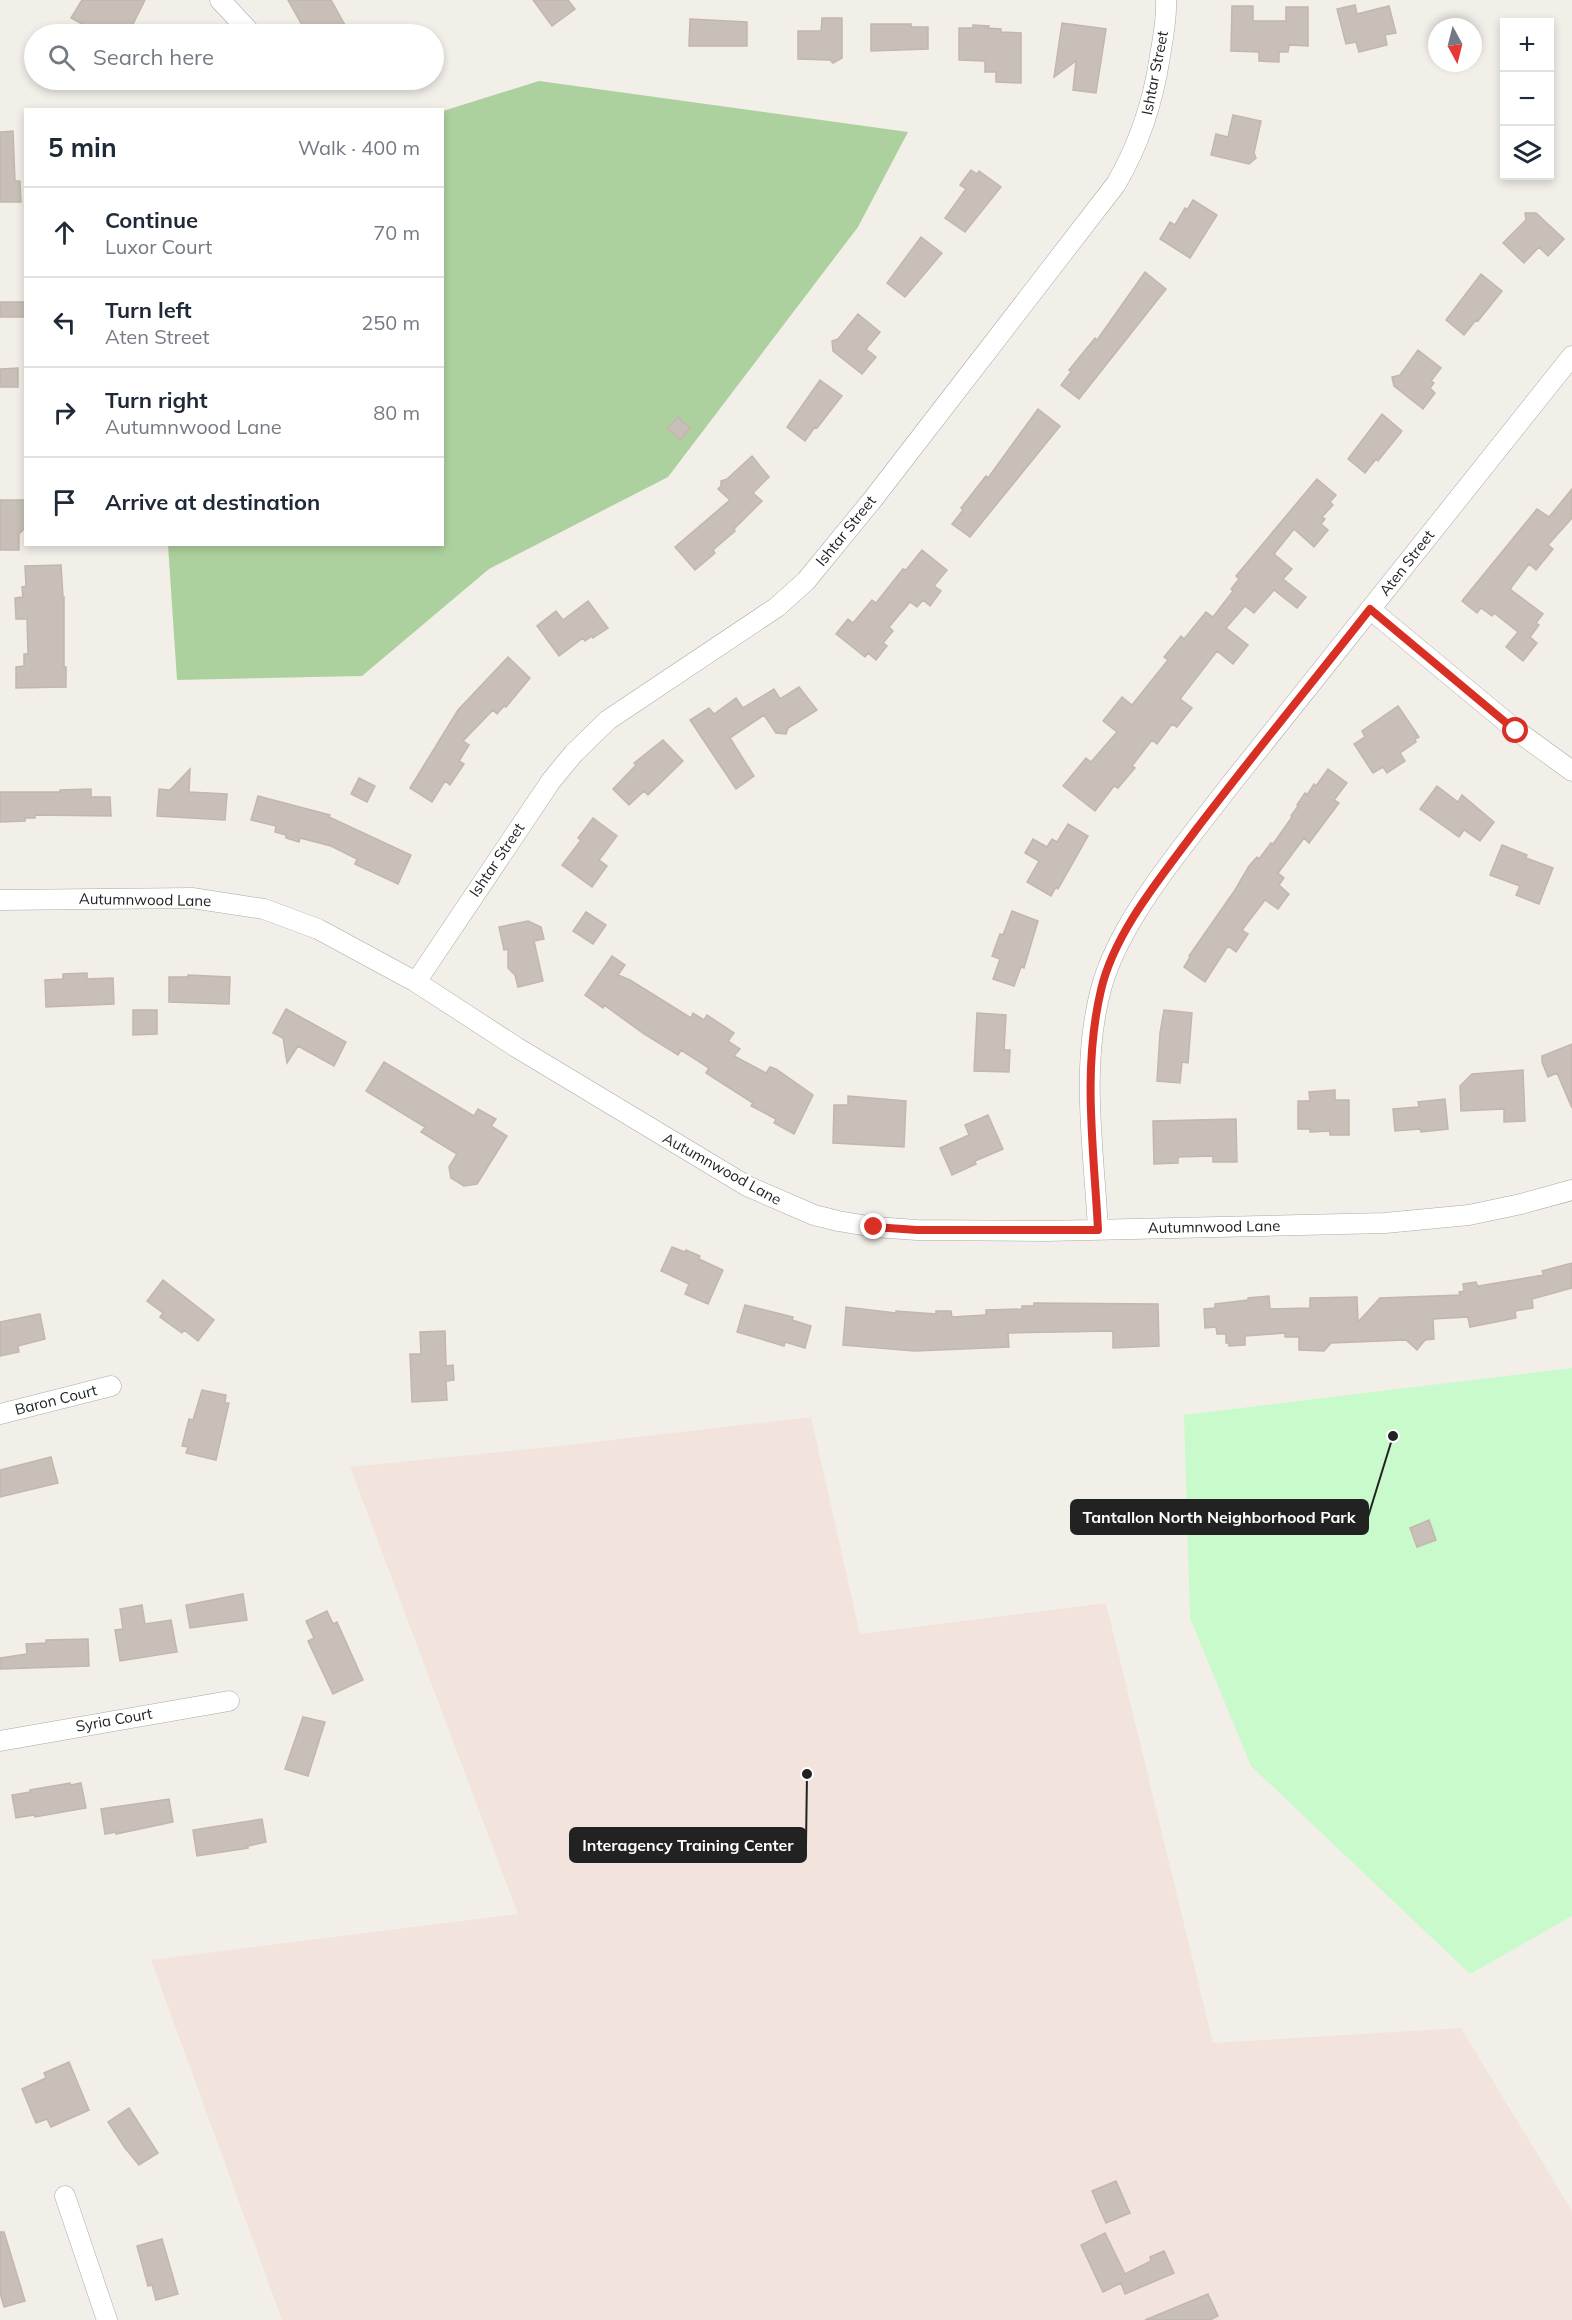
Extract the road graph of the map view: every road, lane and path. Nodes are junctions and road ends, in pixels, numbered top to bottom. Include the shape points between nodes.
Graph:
1 (220, 0) edge
2 (1166, 0) edge
3 (242, 24) edge
4 (1572, 356) edge
5 (1370, 609) junction
6 (1572, 771) edge
7 (0, 900) edge
8 (416, 982) junction
9 (1572, 1190) edge
10 (1098, 1230) junction
11 (111, 1386) dead end
12 (0, 1414) edge
13 (229, 1701) dead end
14 (0, 1741) edge
15 (65, 2196) dead end
16 (107, 2320) edge

1 - 3 street
2 - 8 street, Ishtar Street via 1164,36 1148,115 1116,184 806,581 777,607 608,720 574,753 551,781
4 - 5 street, Aten Street
5 - 6 street via 1516,731
5 - 10 street, Aten Street via 1175,858 1128,929 1109,967 1101,989 1090,1056 1089,1100
7 - 8 street, Autumnwood Lane via 192,898 241,904 318,928
8 - 10 street, Autumnwood Lane via 713,1167 814,1215 874,1227 917,1230
9 - 10 street, Autumnwood Lane via 1469,1215 1385,1223
11 - 12 street, Baron Court
13 - 14 street, Syria Court
15 - 16 street

